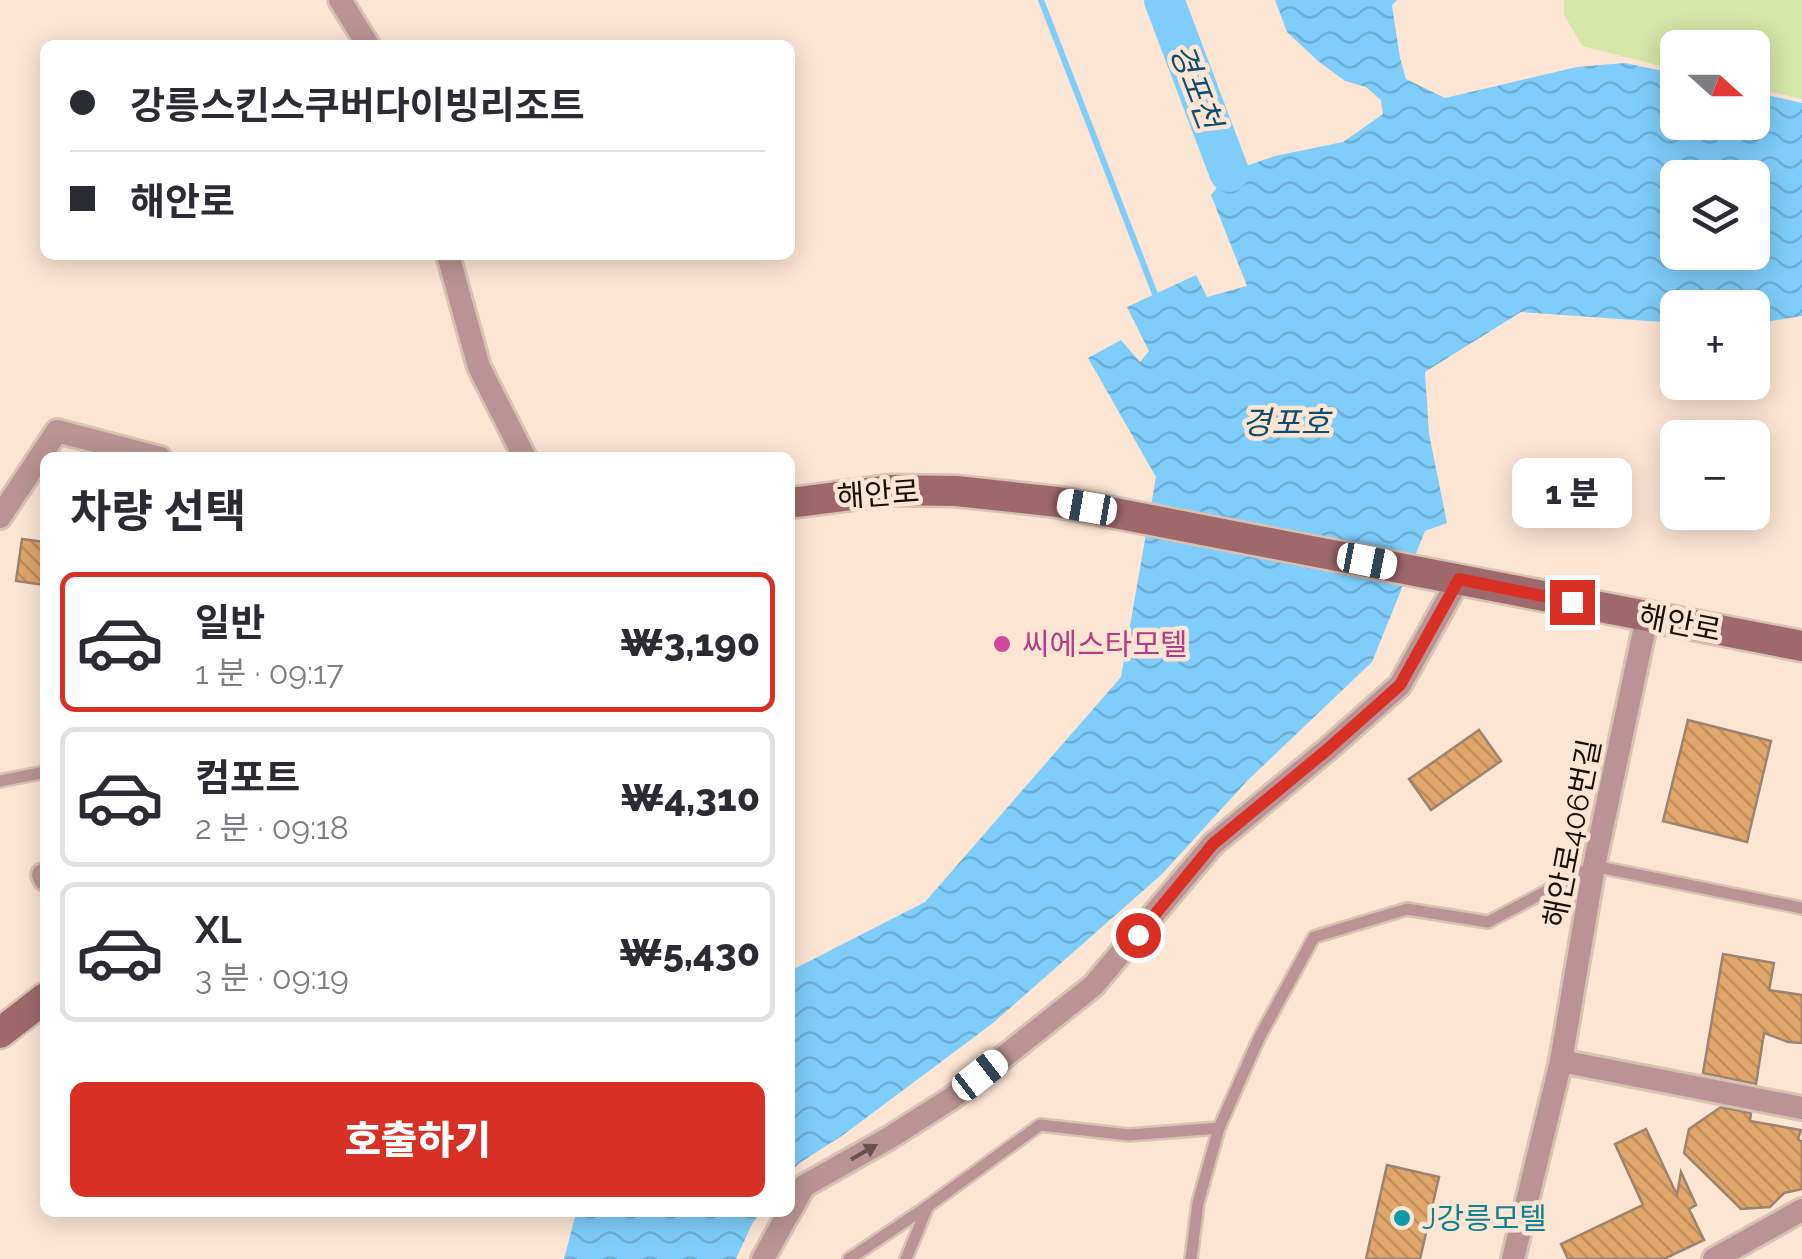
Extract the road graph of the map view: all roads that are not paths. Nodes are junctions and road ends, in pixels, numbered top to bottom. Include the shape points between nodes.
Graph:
1 (340, 0) edge
2 (365, 40) edge
3 (449, 260) edge
4 (44, 452) edge
5 (136, 452) edge
6 (521, 452) edge
7 (40, 457) edge
8 (795, 503) edge
9 (0, 517) edge
10 (1450, 577) junction
11 (1647, 617) junction
12 (1802, 646) edge
13 (40, 773) edge
14 (0, 781) edge
15 (1594, 866) junction
16 (1802, 908) edge
17 (40, 1002) edge
18 (0, 1033) edge
19 (1562, 1061) junction
20 (1802, 1108) edge
21 (1219, 1128) junction
22 (795, 1203) edge
23 (928, 1206) junction
24 (1802, 1210) edge
25 (787, 1217) edge
26 (764, 1259) edge
27 (848, 1259) edge
28 (906, 1259) edge
29 (1191, 1259) edge
30 (1513, 1259) edge
31 (1714, 1259) edge

1 - 2 street
3 - 6 street via 480,367
4 - 5 street via 57,432
7 - 9 street
8 - 10 street, 해안로 via 890,490 1058,502
10 - 11 street, 해안로
22 -> 10 street via 804,1186 952,1098 1092,986 1213,844 1400,685
11 - 12 street, 해안로
11 - 15 street, 해안로406번길
13 - 14 lane
15 - 16 lane
15 - 19 street, 해안로406번길
15 - 21 lane via 1488,922 1407,909 1314,937
17 - 18 street
19 - 20 street
19 - 30 street, 해안로406번길
21 - 23 lane via 1130,1136 1040,1125
21 - 29 lane
23 - 27 lane
23 - 28 lane
24 - 31 street
25 - 26 street

